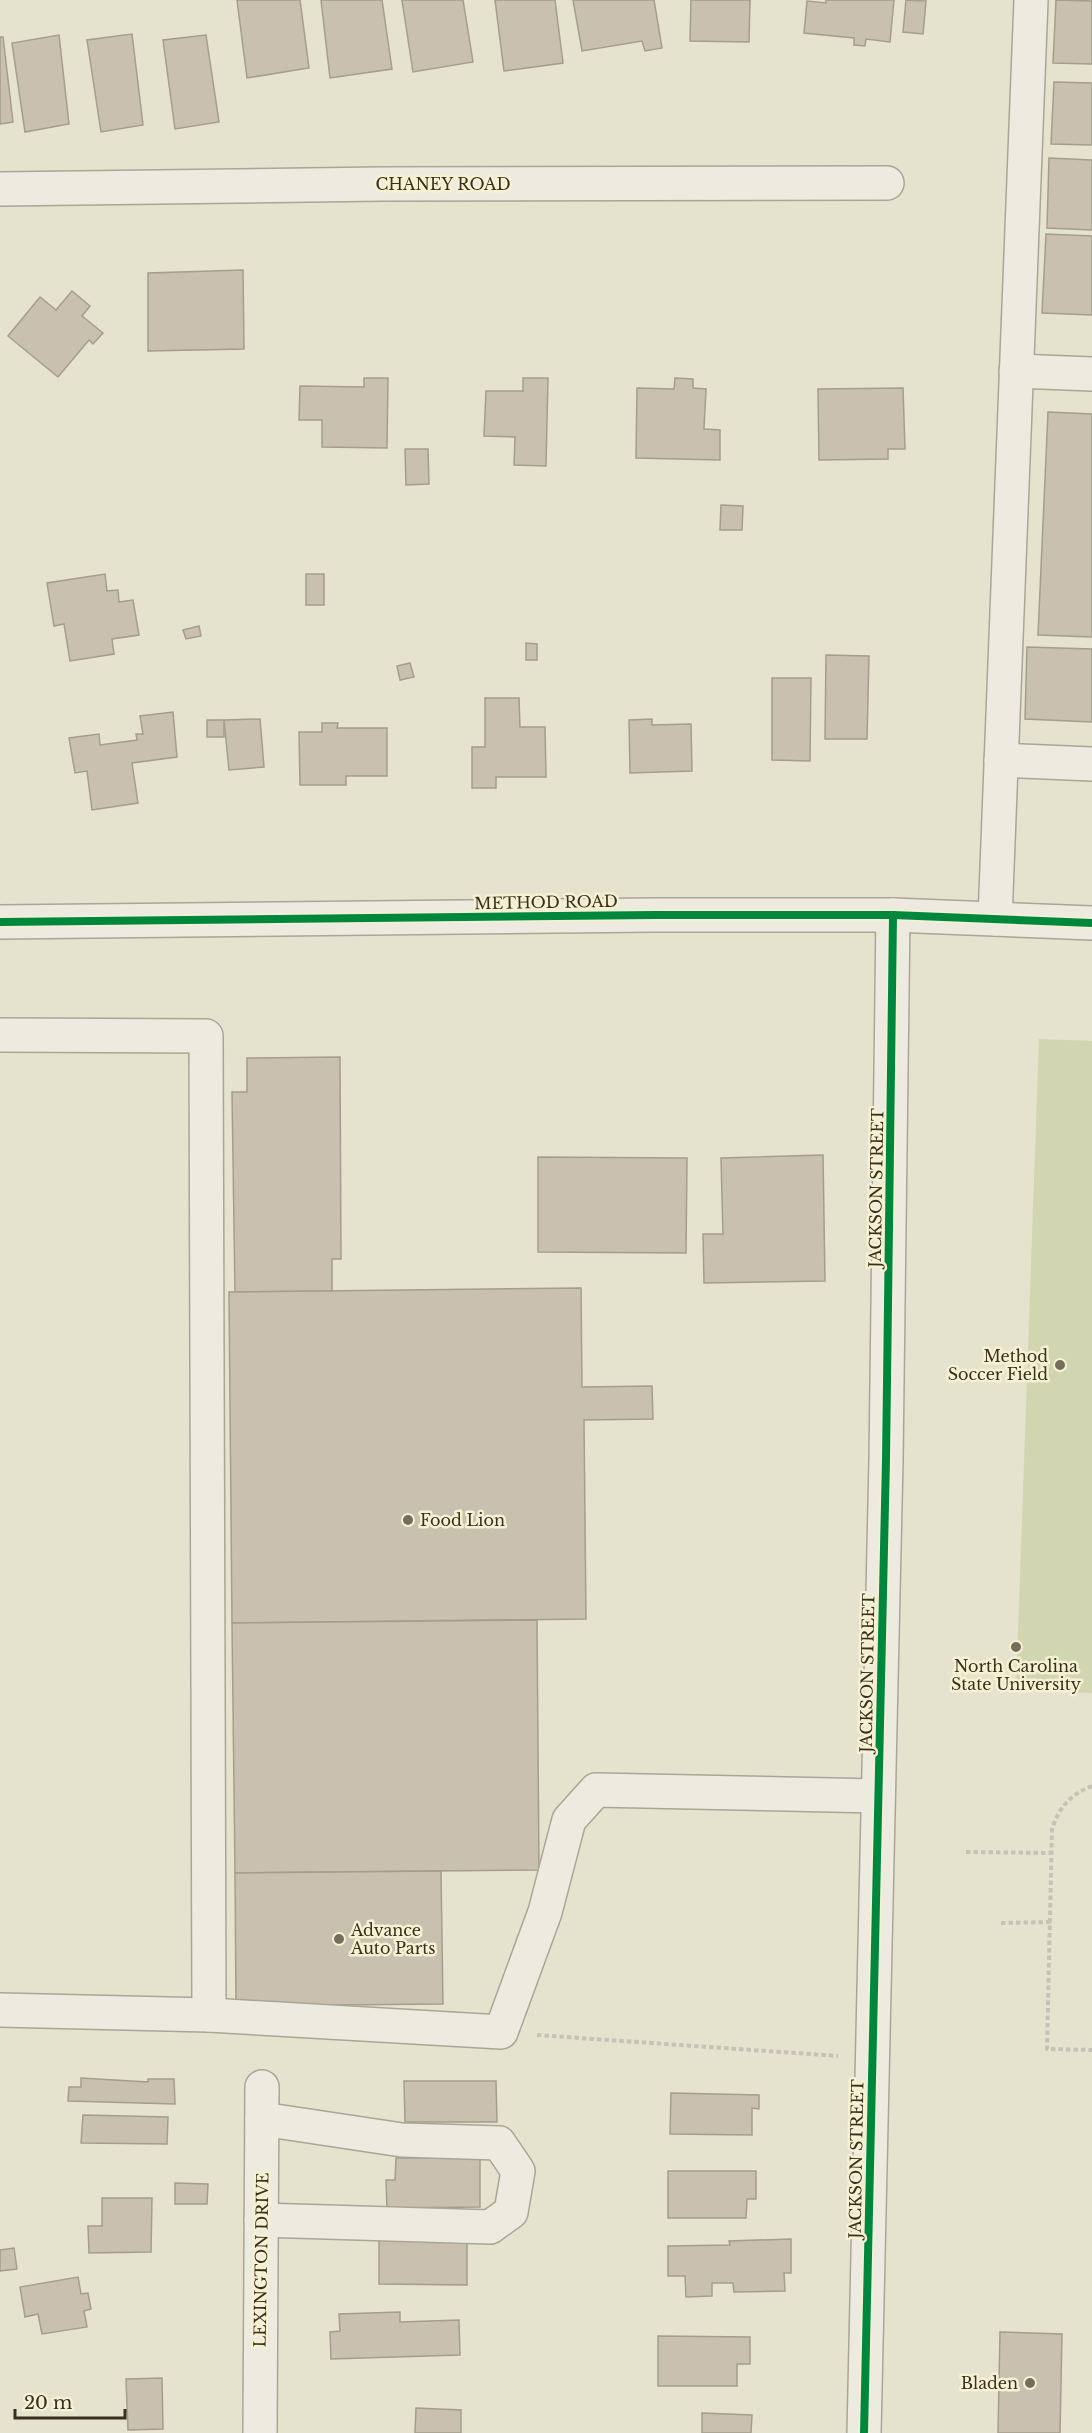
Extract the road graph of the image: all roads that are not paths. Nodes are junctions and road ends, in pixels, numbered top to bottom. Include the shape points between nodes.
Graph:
1 (1031, 0) edge
2 (887, 183) dead end
3 (0, 189) edge
4 (1017, 371) junction
5 (1092, 374) edge
6 (1001, 760) junction
7 (1092, 764) edge
8 (893, 915) junction
9 (995, 919) junction
10 (0, 922) edge
11 (1092, 923) edge
12 (0, 1035) edge
13 (878, 1796) junction
14 (0, 2010) edge
15 (209, 2015) junction
16 (262, 2087) dead end
17 (262, 2119) junction
18 (261, 2220) junction
19 (260, 2433) edge
20 (864, 2433) edge

1 - 4 street
2 - 3 street, CHANEY ROAD
4 - 5 street
4 - 6 street
6 - 7 street
6 - 9 street
8 - 9 street, METHOD ROAD
8 - 10 street, METHOD ROAD
8 - 13 street, JACKSON STREET
9 - 11 street, METHOD ROAD
12 - 15 street via 206,1036
13 - 15 street via 596,1790 569,1820 545,1912 501,2032
13 - 20 street, JACKSON STREET
14 - 15 street
16 - 17 street, LEXINGTON DRIVE
17 - 18 street, LEXINGTON DRIVE
17 - 18 street via 402,2140 499,2143 518,2171 512,2212 490,2227
18 - 19 street, LEXINGTON DRIVE

